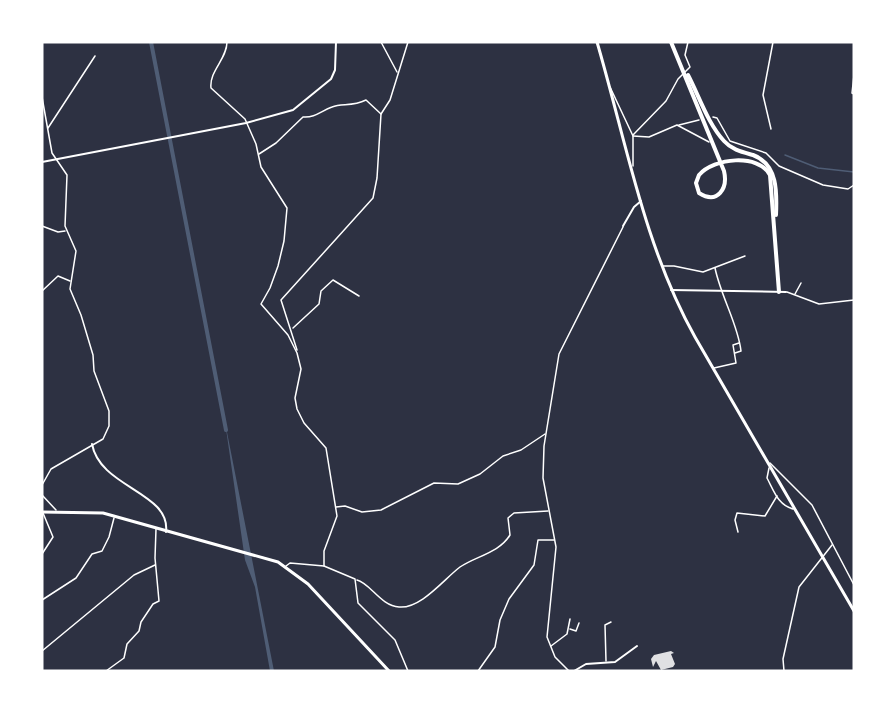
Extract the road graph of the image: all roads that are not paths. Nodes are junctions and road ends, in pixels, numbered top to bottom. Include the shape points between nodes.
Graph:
1 (227, 42) edge
2 (336, 42) edge
3 (381, 42) edge
4 (408, 42) edge
5 (597, 42) edge
6 (672, 42) edge
7 (688, 42) edge
8 (773, 42) edge
9 (95, 56) dead end
10 (397, 72) junction
11 (854, 75) edge
12 (609, 87) junction
13 (854, 94) edge
14 (42, 97) edge
15 (381, 114) junction
16 (713, 117) dead end
17 (699, 120) dead end
18 (246, 123) junction
19 (677, 125) junction
20 (42, 129) edge
21 (47, 129) junction
22 (771, 129) dead end
23 (633, 136) junction
24 (709, 142) dead end
25 (259, 154) junction
26 (56, 159) junction
27 (42, 162) edge
28 (632, 166) junction
29 (854, 185) edge
30 (642, 201) junction
31 (42, 226) edge
32 (623, 226) joint
33 (66, 231) junction
34 (776, 240) junction
35 (745, 256) dead end
36 (662, 266) junction
37 (715, 268) junction
38 (70, 282) junction
39 (801, 283) dead end
40 (671, 290) junction
41 (720, 290) junction
42 (42, 291) edge
43 (779, 292) junction
44 (786, 292) joint
45 (795, 295) junction
46 (359, 296) dead end
47 (854, 300) edge
48 (292, 329) junction
49 (740, 342) junction
50 (297, 353) junction
51 (735, 353) junction
52 (713, 368) junction
53 (545, 434) junction
54 (92, 444) junction
55 (770, 464) junction
56 (42, 485) edge
57 (42, 495) edge
58 (777, 496) junction
59 (336, 507) junction
60 (56, 510) junction
61 (797, 510) junction
62 (549, 511) junction
63 (42, 512) edge
64 (115, 516) junction
65 (156, 529) junction
66 (166, 532) junction
67 (738, 532) dead end
68 (555, 540) junction
69 (832, 544) junction
70 (42, 554) edge
71 (824, 555) junction
72 (156, 565) junction
73 (286, 566) junction
74 (324, 566) junction
75 (357, 580) junction
76 (854, 585) edge
77 (42, 600) edge
78 (854, 610) edge
79 (570, 619) dead end
80 (611, 622) dead end
81 (579, 623) dead end
82 (569, 628) junction
83 (637, 646) dead end
84 (550, 647) junction
85 (42, 651) edge
86 (606, 663) junction
87 (106, 671) edge
88 (389, 671) edge
89 (408, 671) edge
90 (478, 671) edge
91 (569, 671) edge
92 (574, 671) edge
93 (784, 671) edge

1 - 18 street via 211,88 235,107
2 - 18 street via 334,75 321,90 293,110
3 - 10 street
4 - 10 street
5 - 12 main road
6 - 34 highway via 724,141 766,162 773,175
6 - 34 highway via 698,104 725,176 721,194 713,198 702,196 698,190 697,178 705,169 718,164 730,162 754,163 768,172
7 - 23 street via 685,55 690,67 666,101
8 - 22 street via 762,95
9 - 21 street
10 - 15 street via 390,100
11 - 13 street
12 - 23 street
12 - 28 main road
14 - 21 street
15 - 25 street via 366,100 352,106 333,106 313,117 303,117
15 - 48 street via 373,198 318,262 283,295 284,314
16 - 29 street via 730,141 766,153 780,167 823,185 848,189
17 - 19 street
18 - 25 street
18 - 26 street
19 - 23 street via 649,136
19 - 24 street
20 - 21 street
21 - 26 street
23 - 28 street
25 - 50 street via 261,167 287,212 276,272 261,306 288,335
26 - 27 street
26 - 33 street via 67,174
28 - 30 main road
30 - 32 street
30 - 36 main road
31 - 33 street
32 - 53 street via 559,354
33 - 38 street via 76,251
34 - 43 highway
35 - 37 street
36 - 37 street via 703,272
36 - 40 main road
37 - 41 street
38 - 42 street via 58,276
38 - 54 street via 110,416 105,436
39 - 45 street
40 - 41 street
40 - 52 main road
41 - 43 street
41 - 49 street
43 - 44 street
44 - 45 street
45 - 47 street via 819,304
46 - 48 street via 333,280 321,291 319,303
48 - 50 street
49 - 51 street via 741,351
49 - 51 street via 733,344
50 - 59 street via 301,369 296,405 304,423 325,447
51 - 52 street via 735,364
52 - 55 main road
53 - 59 street via 458,484 434,483 381,510 362,512
53 - 62 street via 542,471
54 - 56 street via 51,469
54 - 66 street via 108,473 159,508
55 - 58 street via 767,478
55 - 61 main road
55 - 69 street via 810,501
57 - 60 street
58 - 61 street via 784,506
58 - 67 street via 765,516 737,513
59 - 74 street via 335,524 323,553
60 - 63 main road
60 - 64 main road
61 - 71 main road
62 - 68 street
62 - 75 street via 514,513 508,518 510,535 504,543 462,566 426,597 402,607 391,605
63 - 70 street via 53,537
64 - 65 main road
64 - 77 street via 102,551 92,554 76,578
65 - 66 main road
65 - 72 street
66 - 73 main road
68 - 84 street via 547,631
68 - 90 street via 538,540 534,565 510,597 495,647
69 - 71 street
69 - 76 street
71 - 78 main road
71 - 93 street via 795,595
72 - 85 street via 134,576
72 - 87 street via 159,600 127,644 124,658
73 - 74 street
73 - 88 main road via 308,584
74 - 75 street
75 - 89 street via 358,603 395,640
79 - 82 street
80 - 86 street via 604,625
81 - 82 street via 576,631
82 - 84 street via 565,637
83 - 86 street via 618,660
84 - 91 street
86 - 92 street via 586,664

